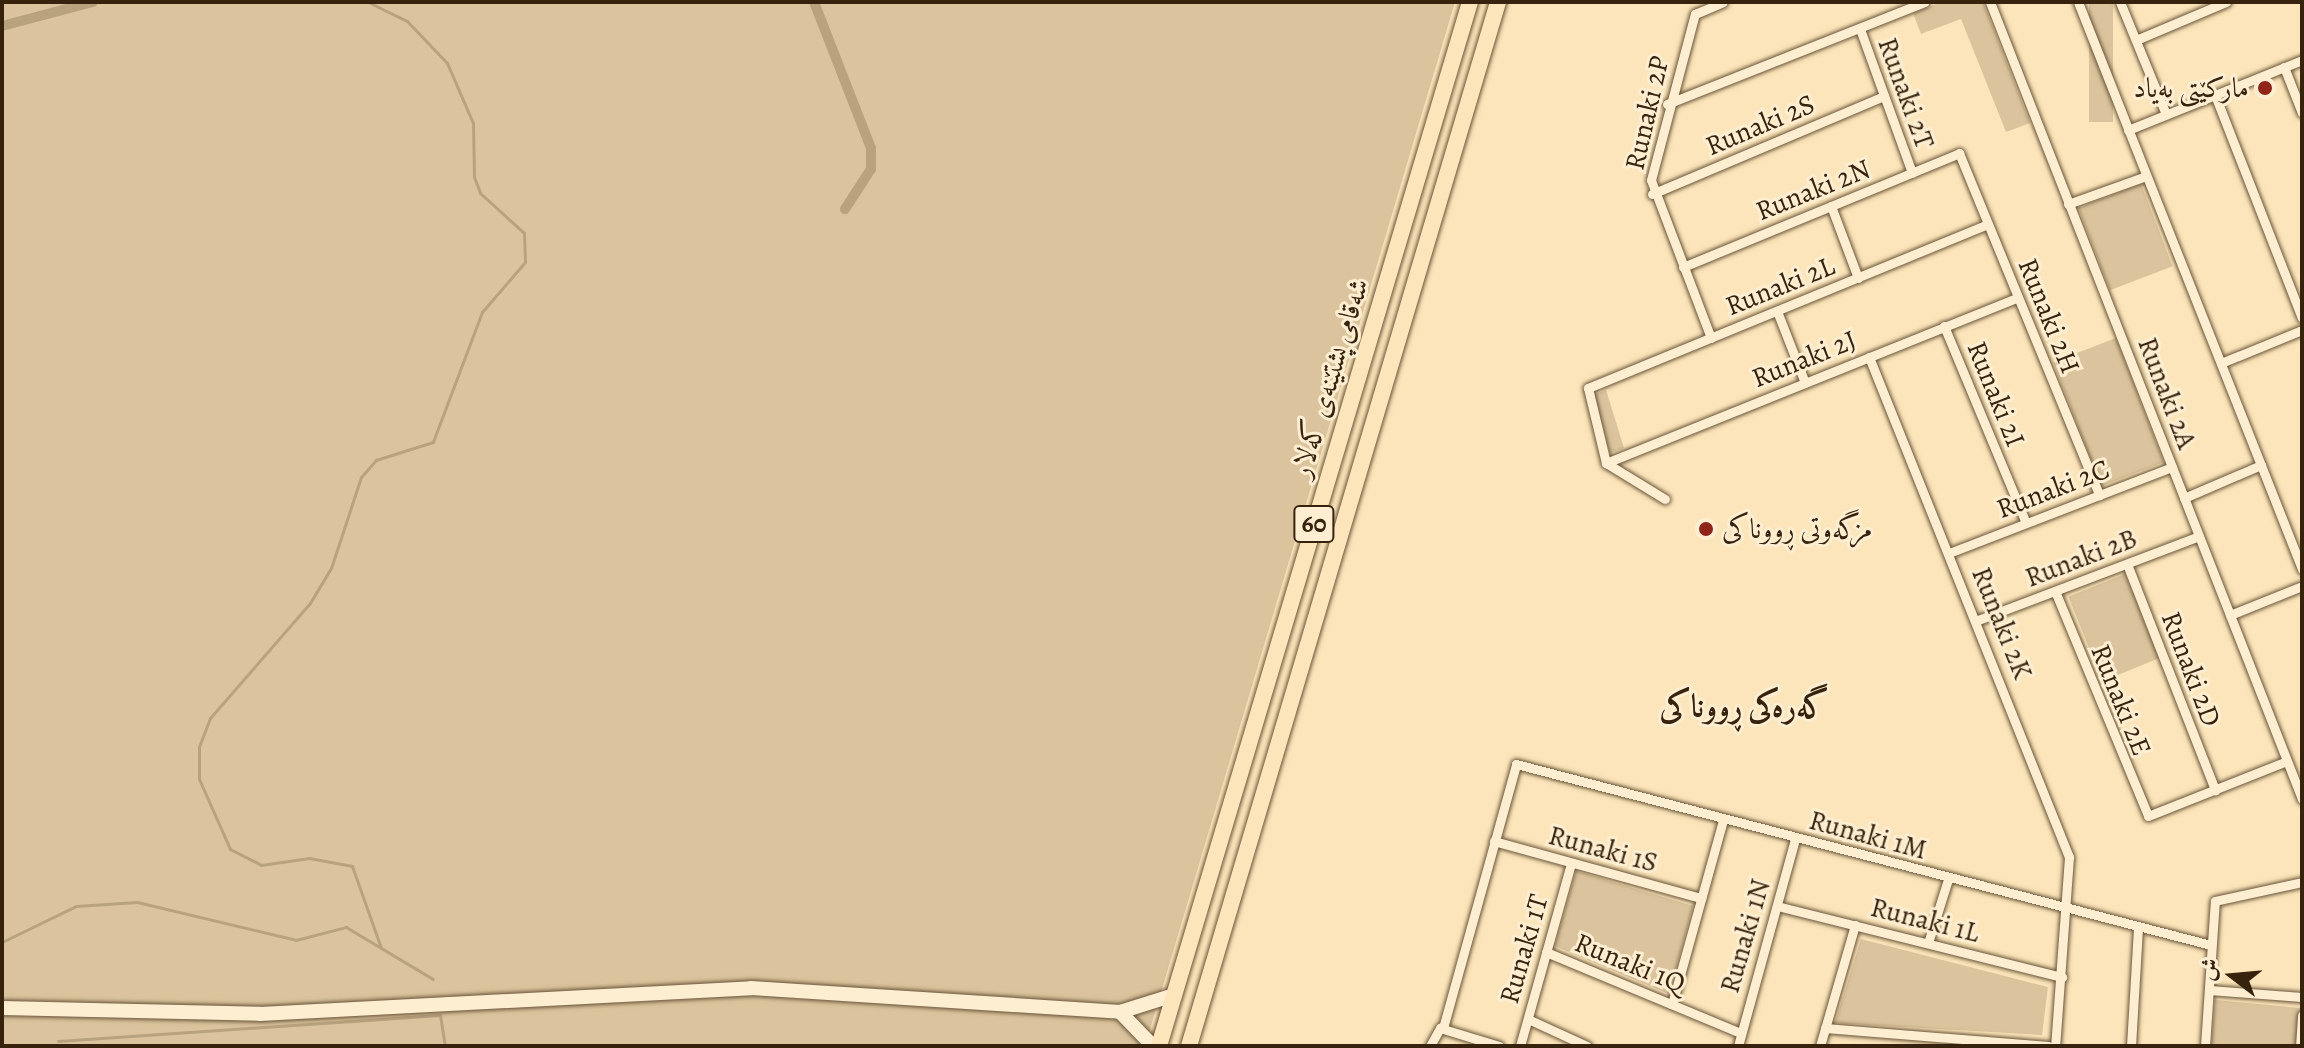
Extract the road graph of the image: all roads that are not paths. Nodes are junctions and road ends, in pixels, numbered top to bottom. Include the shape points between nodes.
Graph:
1 (1470, 2) edge
2 (1498, 2) edge
3 (1723, 2) edge
4 (1924, 2) edge
5 (1990, 2) edge
6 (2078, 2) edge
7 (2120, 2) edge
8 (2226, 2) edge
9 (1910, 5) edge
10 (1860, 29) junction
11 (2136, 40) junction
12 (2302, 60) edge
13 (2284, 67) junction
14 (2215, 95) junction
15 (1884, 96) junction
16 (1667, 104) junction
17 (2302, 113) edge
18 (2166, 114) junction
19 (2128, 130) junction
20 (1959, 153) joint
21 (1912, 173) junction
22 (2146, 176) junction
23 (1652, 194) junction
24 (2068, 204) junction
25 (1831, 206) junction
26 (1988, 224) junction
27 (1683, 267) junction
28 (1858, 278) junction
29 (2018, 297) junction
30 (1777, 311) junction
31 (2302, 318) edge
32 (1944, 326) junction
33 (2302, 330) edge
34 (1711, 338) junction
35 (1869, 357) junction
36 (2221, 363) junction
37 (1805, 383) junction
38 (1606, 463) junction
39 (2261, 465) junction
40 (2172, 467) junction
41 (2099, 495) junction
42 (2184, 498) junction
43 (1665, 499) dead end
44 (1320, 506) junction
45 (1347, 514) junction
46 (2026, 523) junction
47 (2199, 536) junction
48 (1949, 553) junction
49 (2127, 564) junction
50 (2302, 569) edge
51 (2302, 586) edge
52 (2055, 591) junction
53 (2230, 615) junction
54 (1978, 620) junction
55 (2287, 761) junction
56 (2298, 781) edge
57 (2215, 790) junction
58 (2302, 799) edge
59 (1723, 820) junction
60 (1795, 839) junction
61 (1494, 841) junction
62 (1571, 863) junction
63 (1948, 879) junction
64 (2302, 882) edge
65 (1701, 898) junction
66 (1777, 906) junction
67 (2067, 911) junction
68 (1855, 925) junction
69 (2138, 929) junction
70 (1928, 943) junction
71 (2211, 945) junction
72 (1546, 952) junction
73 (2062, 977) junction
74 (2209, 990) junction
75 (1174, 995) junction
76 (2302, 997) edge
77 (1672, 1004) junction
78 (2, 1008) edge
79 (1120, 1012) junction
80 (2302, 1015) edge
81 (1528, 1019) junction
82 (1443, 1028) junction
83 (1825, 1028) junction
84 (1741, 1033) junction
85 (1153, 1046) edge
86 (1159, 1046) edge
87 (1189, 1046) edge
88 (1430, 1046) edge
89 (1499, 1046) edge
90 (1520, 1046) edge
91 (1587, 1046) edge
92 (1738, 1046) edge
93 (1820, 1046) edge
94 (2048, 1046) edge
95 (2055, 1046) edge
96 (2131, 1046) edge
97 (2205, 1046) edge
98 (2300, 1046) edge

1 - 44 highway, شەقامی پشتێنەی کەلار / 60
2 - 45 highway, شەقامی پشتێنەی کەلار / 60
3 - 16 street, Runaki 2P via 1695,14
4 - 9 street
5 - 24 street, Runaki 2A
6 - 19 street
7 - 11 street
8 - 11 street
9 - 10 street
10 - 15 street, Runaki 2T
10 - 16 street
11 - 18 street
12 - 13 street
13 - 14 street
13 - 17 street
14 - 18 street
14 - 31 street
15 - 21 street, Runaki 2T
15 - 23 street, Runaki 2S
16 - 23 street, Runaki 2P
18 - 19 street
19 - 22 street
20 - 21 street, Runaki 2N
20 - 26 street, Runaki 2H
21 - 25 street, Runaki 2N
22 - 24 street
22 - 36 street
23 - 27 street, Runaki 2P
24 - 40 street, Runaki 2A
25 - 27 street, Runaki 2N
25 - 28 street
26 - 28 street, Runaki 2L
26 - 29 street, Runaki 2H
27 - 34 street, Runaki 2P
28 - 30 street, Runaki 2L
29 - 32 street, Runaki 2J
29 - 41 street, Runaki 2H
30 - 34 street, Runaki 2L
30 - 37 street
32 - 35 street, Runaki 2J
32 - 46 street, Runaki 2I
33 - 36 street
34 - 38 street, Runaki 2L via 1588,388
35 - 37 street, Runaki 2J
35 - 48 street, Runaki 2K
36 - 39 street
37 - 38 street, Runaki 2J
38 - 43 street
39 - 42 street
39 - 50 street
40 - 41 street, Runaki 2C
40 - 42 street, Runaki 2A
41 - 46 street, Runaki 2C
42 - 47 street, Runaki 2A
44 - 45 highway via 1332,516
44 - 75 highway, شەقامی پشتێنەی کەلار / 60
45 - 87 highway, شەقامی پشتێنەی کەلار / 60
46 - 48 street, Runaki 2C
47 - 49 street, Runaki 2B
47 - 53 street, Runaki 2A
48 - 54 street, Runaki 2K
49 - 52 street, Runaki 2B
49 - 57 street, Runaki 2D
51 - 53 street
52 - 54 street, Runaki 2B
52 - 57 street, Runaki 2E via 2143,812 2155,815
53 - 55 street, Runaki 2A
54 - 67 street, Runaki 2K via 2069,857
55 - 56 street, Runaki 2A
55 - 57 street
56 - 58 street, Runaki 2A
59 - 60 street, Runaki 1M
59 - 61 street, Runaki 1M via 1516,764
59 - 65 street
60 - 63 street, Runaki 1M
60 - 66 street, Runaki 1N
61 - 62 street, Runaki 1S
61 - 82 street
62 - 65 street, Runaki 1S
62 - 72 street, Runaki 1T
63 - 67 street, Runaki 1M
63 - 70 street
64 - 71 street via 2215,901
65 - 77 street
66 - 68 street, Runaki 1L
66 - 84 street, Runaki 1N
67 - 69 street, Runaki 1M
67 - 73 street, Runaki 2K
68 - 70 street, Runaki 1L
68 - 83 street
69 - 71 street, Runaki 1M
69 - 96 street
70 - 73 street, Runaki 1L
71 - 74 street
72 - 77 street, Runaki 1Q
72 - 81 street, Runaki 1T
73 - 95 street, Runaki 2K
74 - 76 street
74 - 97 street
75 - 79 main road
75 - 86 highway, شەقامی پشتێنەی کەلار / 60
77 - 84 street, Runaki 1Q
78 - 79 main road via 260,1014 751,988
79 - 85 main road
80 - 98 street
81 - 90 street, Runaki 1T
81 - 91 street
82 - 88 street
82 - 89 street
83 - 93 street
83 - 94 street
84 - 92 street, Runaki 1N

